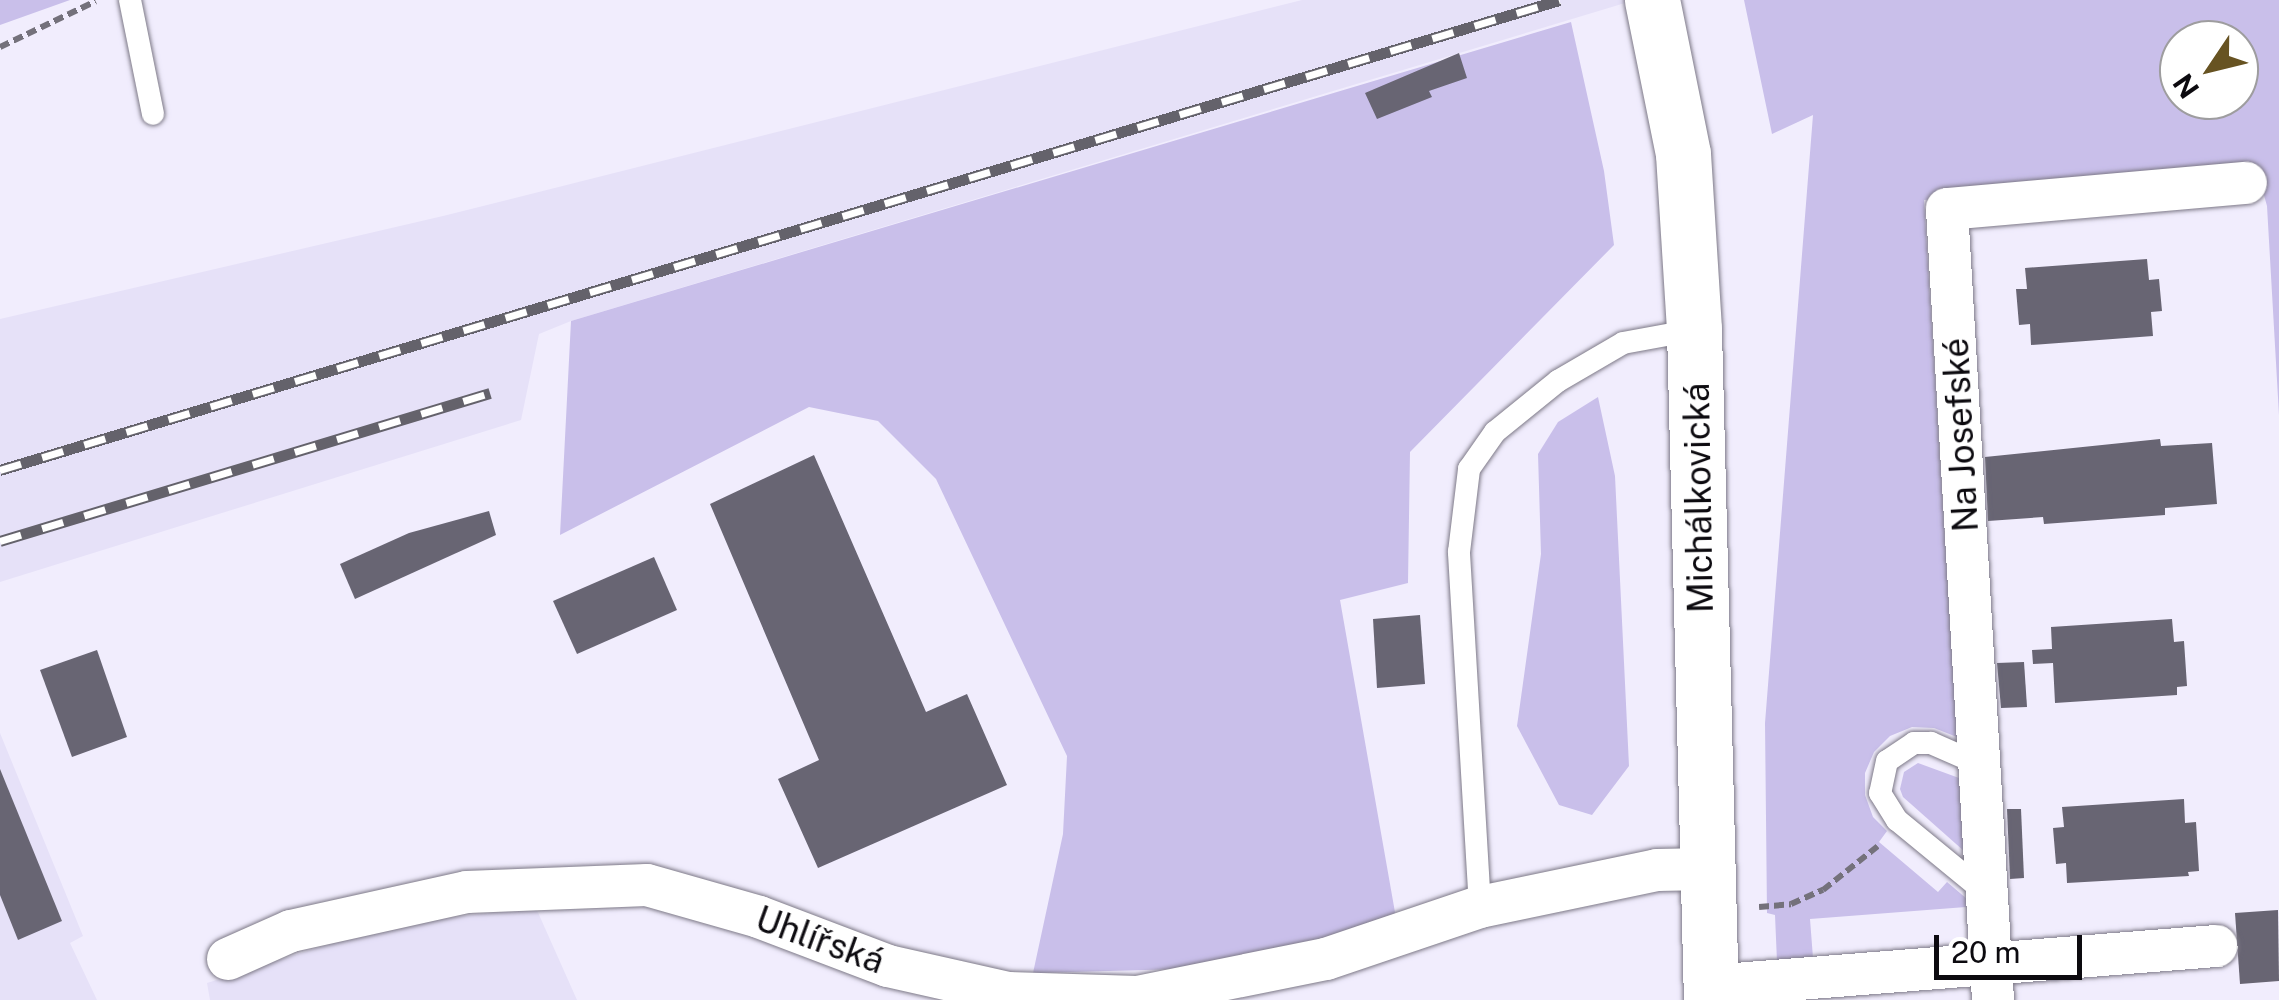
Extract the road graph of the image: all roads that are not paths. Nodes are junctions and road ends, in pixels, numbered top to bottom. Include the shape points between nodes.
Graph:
1 (130, 0) edge
2 (1652, 0) edge
3 (153, 114) dead end
4 (2246, 183) dead end
5 (1694, 330) junction
6 (1981, 765) junction
7 (1706, 868) junction
8 (1986, 893) junction
9 (1480, 907) junction
10 (2216, 946) dead end
11 (228, 959) dead end
12 (1992, 980) edge
13 (1184, 993) edge
14 (1710, 993) edge

1 - 3 lane
2 - 5 street, Michálkovická via 1684,154
4 - 6 street, Na Josefské via 1947,210
5 - 7 street, Michálkovická
5 - 9 lane via 1622,343 1558,381 1496,432 1469,469 1460,552
6 - 8 street, Na Josefské
6 - 8 lane via 1914,742 1887,761 1880,793 1898,820
7 - 9 street, Uhlířská via 1661,870
7 - 14 street, Michálkovická
8 - 12 street, Na Josefské
9 - 13 street, Uhlířská via 1326,959
10 - 12 street
11 - 13 street, Uhlířská via 291,930 467,892 647,885 759,917 888,966 1008,993
12 - 14 street

